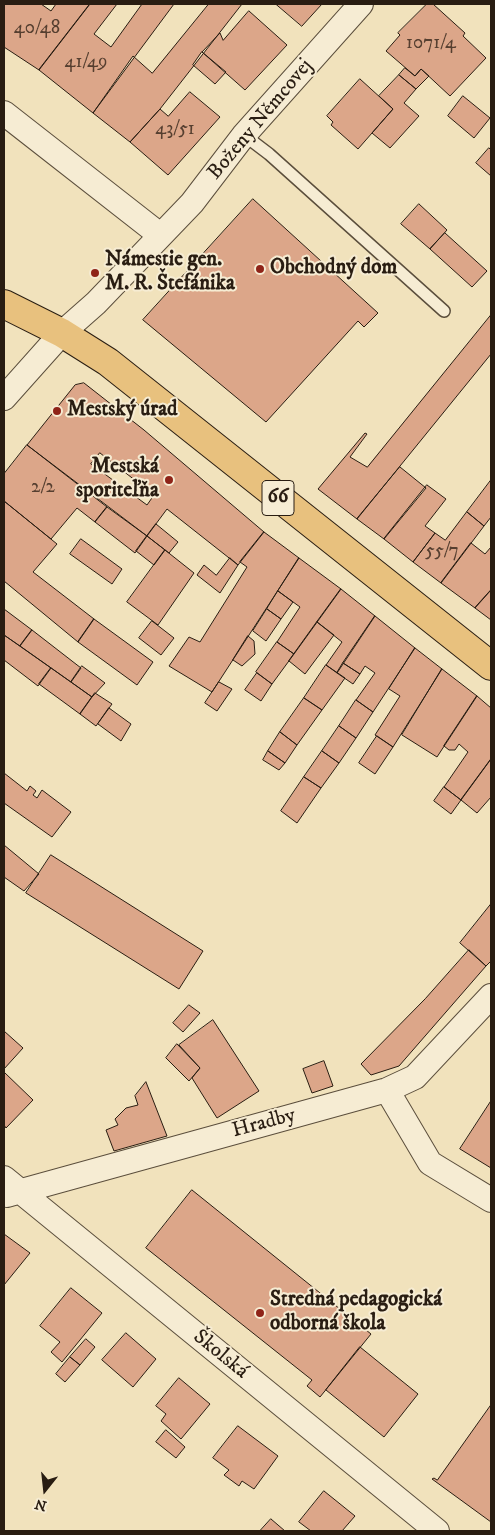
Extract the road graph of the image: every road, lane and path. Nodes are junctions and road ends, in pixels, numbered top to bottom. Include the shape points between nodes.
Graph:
1 (360, 4) edge
2 (4, 112) edge
3 (244, 136) junction
4 (160, 235) junction
5 (4, 304) edge
6 (444, 310) dead end
7 (62, 333) junction
8 (4, 398) edge
9 (491, 666) edge
10 (491, 996) edge
11 (387, 1090) junction
12 (9, 1188) edge
13 (491, 1200) edge
14 (438, 1531) edge

1 - 3 street, Boženy Němcovej
2 - 4 street
3 - 4 street, Boženy Němcovej via 192,203
3 - 6 lane via 269,154
4 - 7 street via 96,304
5 - 7 main road, 66
7 - 8 street
7 - 9 main road, 66 via 108,362
10 - 11 street, Hradby via 415,1077
11 - 12 street, Hradby
11 - 13 street via 430,1164
12 - 14 street, Školská

